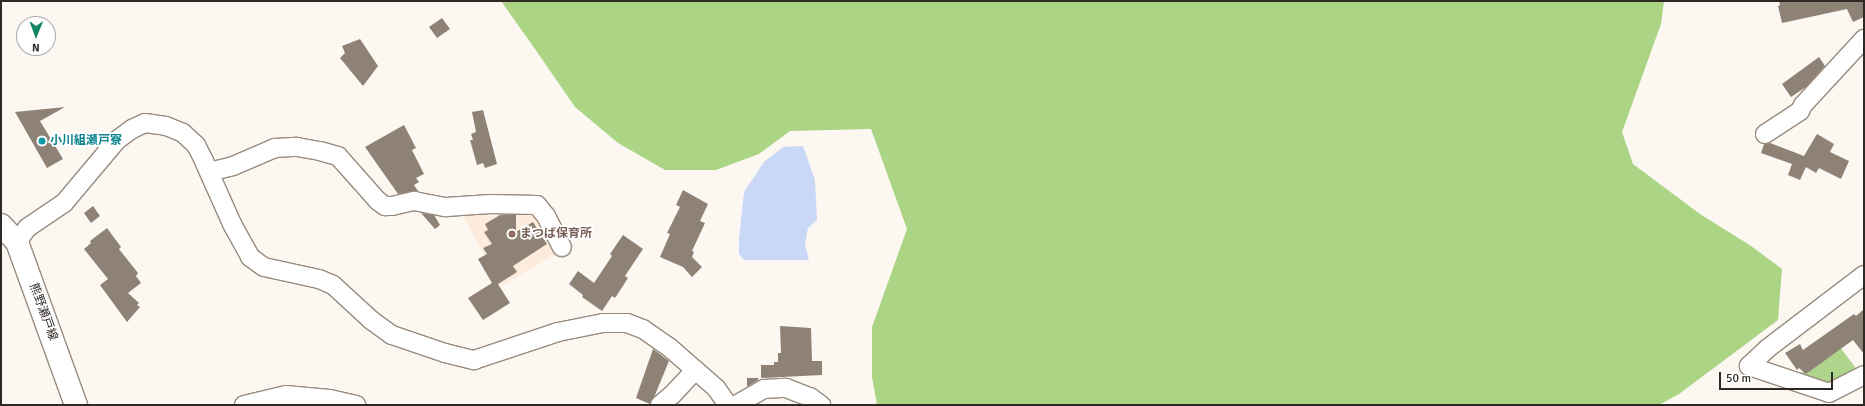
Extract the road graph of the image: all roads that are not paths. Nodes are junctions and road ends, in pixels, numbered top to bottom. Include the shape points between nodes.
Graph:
1 (1864, 40) edge
2 (1765, 134) dead end
3 (209, 172) junction
4 (1, 224) edge
5 (17, 242) junction
6 (562, 247) dead end
7 (1864, 275) edge
8 (695, 370) junction
9 (1864, 375) edge
10 (1827, 399) edge
11 (76, 405) edge
12 (244, 405) edge
13 (356, 405) edge
14 (660, 405) edge
15 (728, 405) edge
16 (736, 405) edge
17 (821, 405) edge

1 - 2 street via 1808,99 1800,111
3 - 5 street via 196,145 183,132 145,123 117,140 64,202 27,228
3 - 6 street via 233,166 276,148 297,147 320,151 338,156 385,206 414,201 446,207 490,204 536,205 546,216
3 - 8 street via 250,257 264,267 318,279 333,285 371,320 392,335 474,360 558,332 603,323 627,323 643,329
4 - 5 main road, 熊野瀬戸線
5 - 11 main road, 熊野瀬戸線
7 - 10 street via 1767,349 1749,366
8 - 14 street
8 - 15 street via 716,388
9 - 10 street
12 - 13 street via 286,395 330,399
16 - 17 street via 764,389 786,388 810,396

